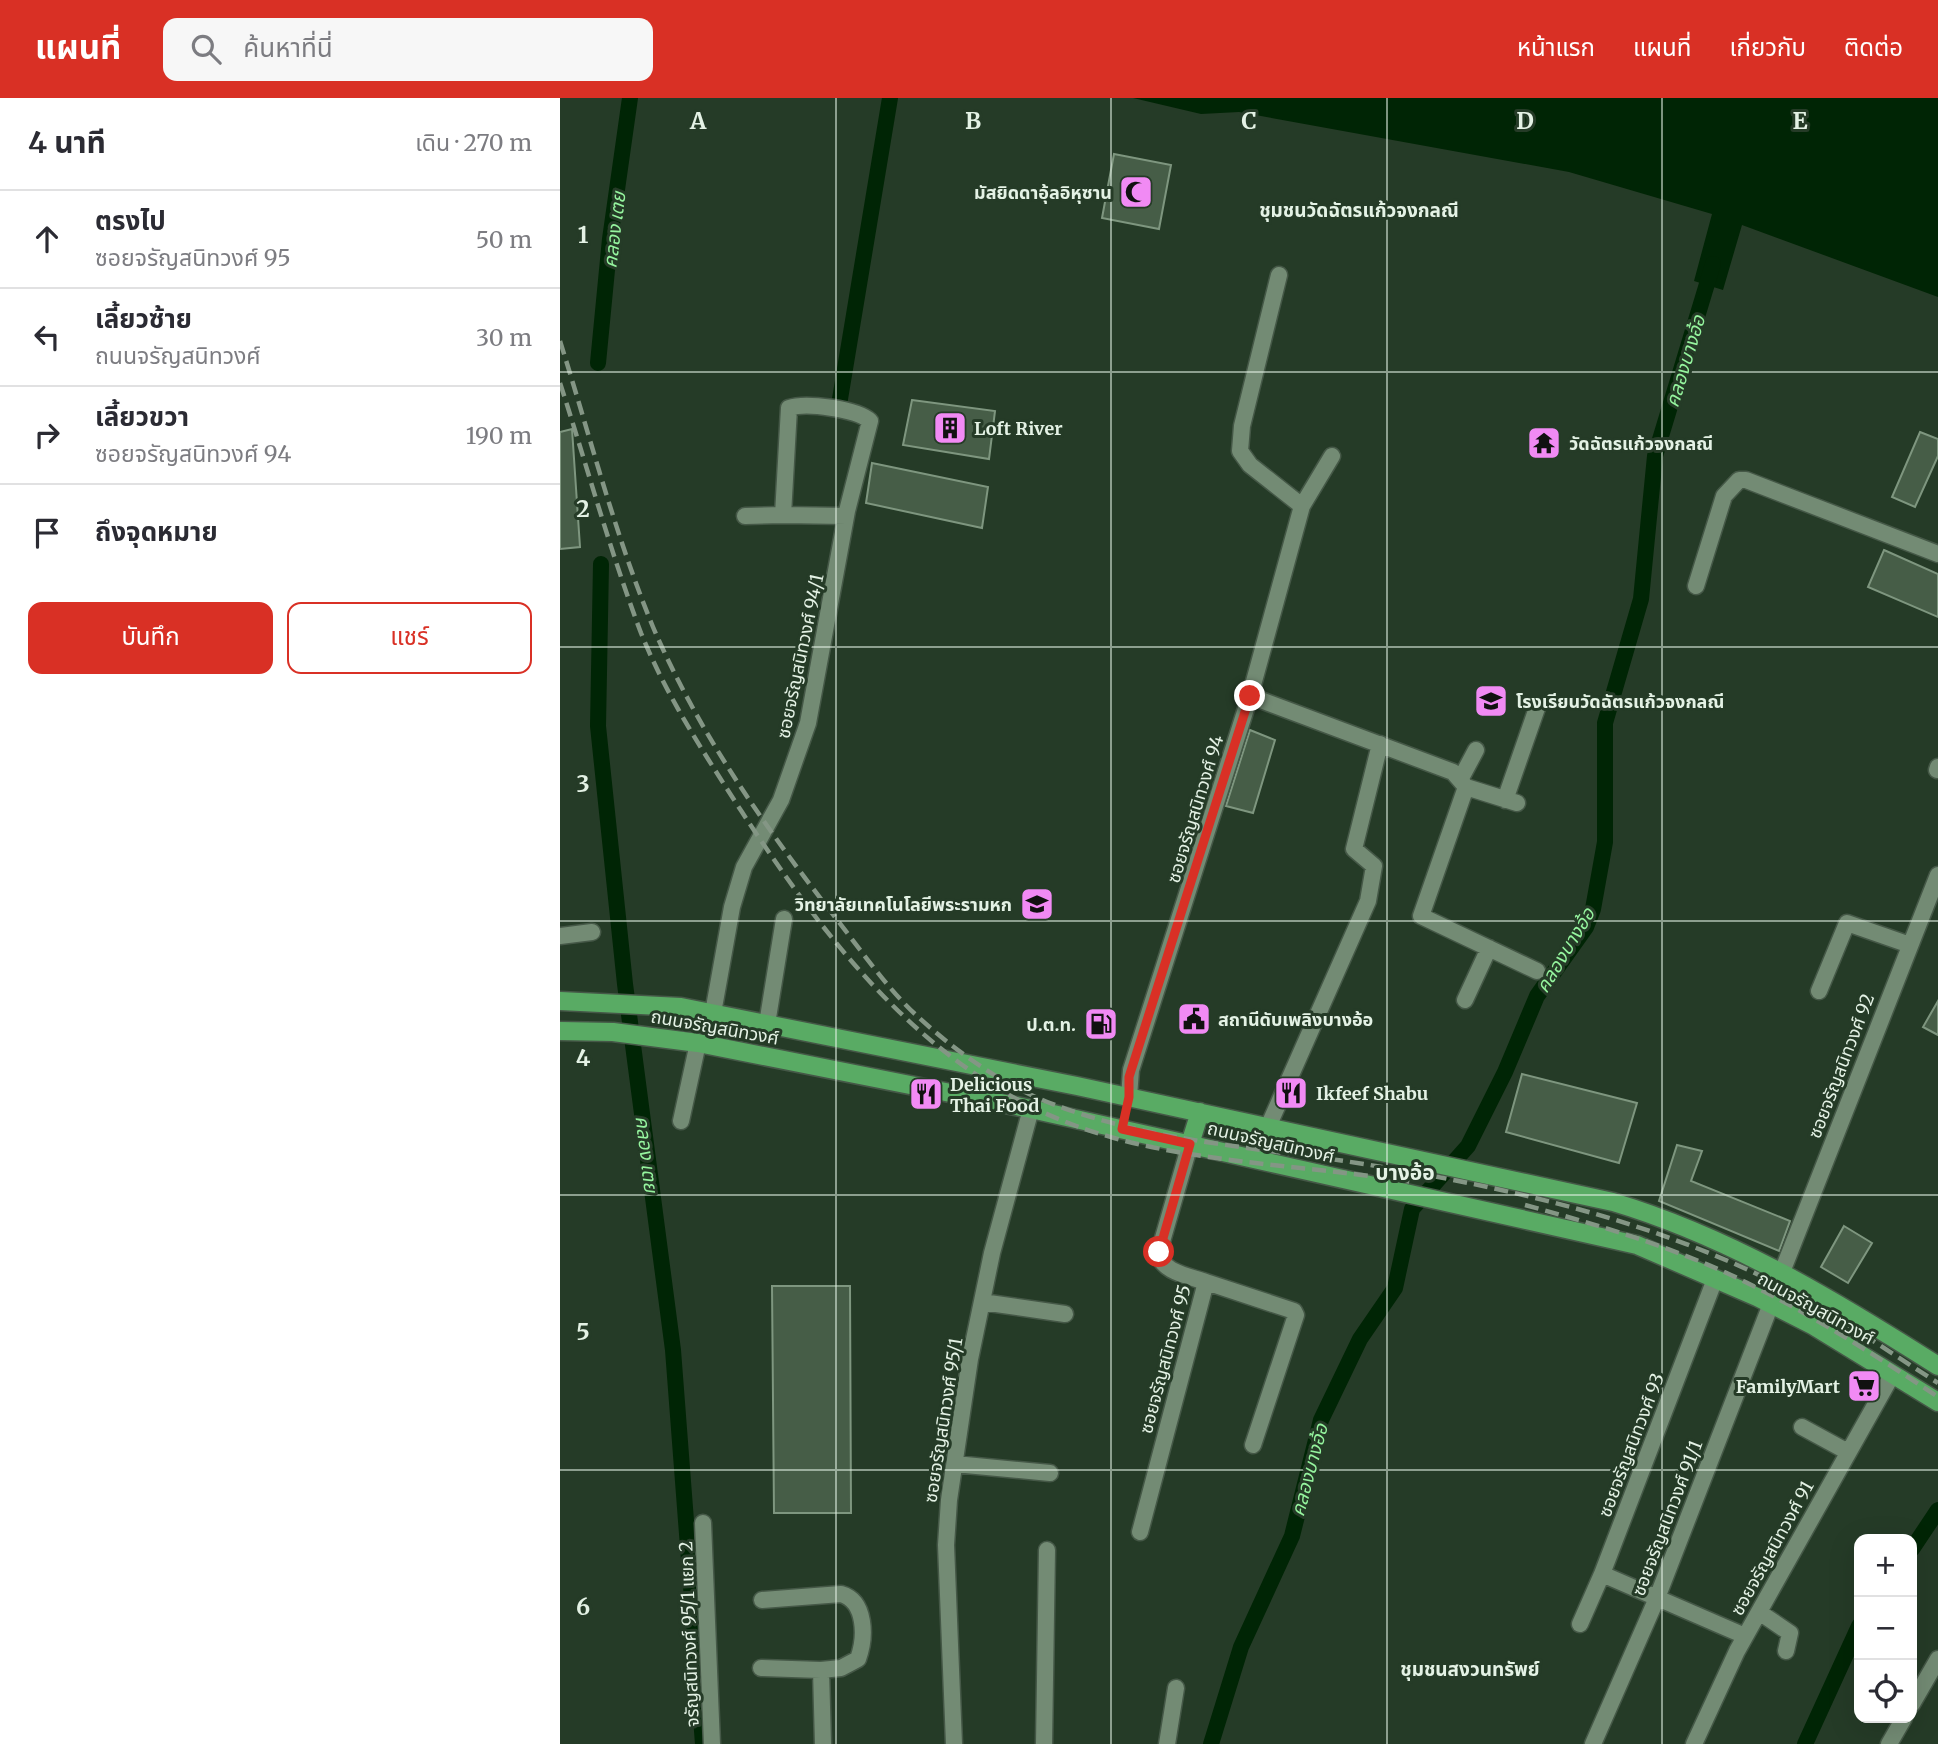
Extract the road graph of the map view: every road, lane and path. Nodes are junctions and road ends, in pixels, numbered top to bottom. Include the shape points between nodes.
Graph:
1 (1279, 275) dead end
2 (1332, 456) dead end
3 (1302, 506) junction
4 (783, 515) junction
5 (745, 516) dead end
6 (846, 516) junction
7 (1938, 554) edge
8 (1696, 586) dead end
9 (1250, 696) junction
10 (1537, 708) dead end
11 (1380, 744) junction
12 (1476, 750) dead end
13 (1463, 784) junction
14 (1938, 876) edge
15 (1931, 912) edge
16 (784, 919) dead end
17 (592, 932) dead end
18 (560, 936) edge
19 (1910, 945) junction
20 (1489, 948) junction
21 (1537, 971) dead end
22 (1819, 991) dead end
23 (1465, 1000) dead end
24 (560, 1001) edge
25 (713, 1013) junction
26 (767, 1024) junction
27 (560, 1031) edge
28 (698, 1043) junction
29 (1129, 1097) junction
30 (1031, 1109) junction
31 (1200, 1112) junction
32 (681, 1121) dead end
33 (1268, 1127) junction
34 (1122, 1129) junction
35 (1190, 1144) junction
36 (1782, 1272) junction
37 (1715, 1279) junction
38 (1206, 1282) junction
39 (982, 1302) junction
40 (1770, 1304) junction
41 (1065, 1314) dead end
42 (1938, 1366) edge
43 (1892, 1375) junction
44 (1938, 1402) edge
45 (1802, 1427) dead end
46 (1252, 1445) dead end
47 (1848, 1452) junction
48 (955, 1464) junction
49 (1049, 1473) dead end
50 (704, 1523) dead end
51 (1140, 1532) dead end
52 (1046, 1550) dead end
53 (1602, 1574) junction
54 (1657, 1598) junction
55 (762, 1600) dead end
56 (1759, 1612) junction
57 (1580, 1624) dead end
58 (1745, 1636) junction
59 (1786, 1651) dead end
60 (1936, 1665) edge
61 (761, 1668) dead end
62 (821, 1670) junction
63 (1176, 1688) dead end
64 (1917, 1696) edge
65 (1901, 1723) edge
66 (712, 1744) edge
67 (823, 1744) edge
68 (954, 1744) edge
69 (1044, 1744) edge
70 (1167, 1744) edge
71 (1593, 1744) edge
72 (1693, 1744) edge
73 (1889, 1744) edge

1 - 3 street via 1240,451 1250,465
2 - 3 street, ซอยจรัญสนิทวงศ์ 94
3 - 9 street, ซอยจรัญสนิทวงศ์ 94
4 - 5 street
4 - 6 street
4 - 6 street, ซอยจรัญสนิทวงศ์ 94/1 via 789,408 848,411 870,421
6 - 25 street, ซอยจรัญสนิทวงศ์ 94/1 via 808,723 781,800 740,876
7 - 8 street via 1739,480 1724,496
9 - 11 street
9 - 29 street, ซอยจรัญสนิทวงศ์ 94 via 1131,1070
10 - 13 street via 1511,802
11 - 13 street via 1453,772
11 - 33 street via 1354,849 1374,866 1368,901
12 - 13 street
13 - 20 street via 1422,916
14 - 15 street, ซอยจรัญสนิทวงศ์ 92
15 - 19 street, ซอยจรัญสนิทวงศ์ 92
16 - 26 street
17 - 18 street
19 - 22 street via 1847,923
19 - 36 street, ซอยจรัญสนิทวงศ์ 92
20 - 21 street
20 - 23 street
24 - 25 main road, ถนนจรัญสนิทวงศ์ via 610,1001
25 - 26 main road, ถนนจรัญสนิทวงศ์
26 - 29 main road, ถนนจรัญสนิทวงศ์
27 - 28 main road, ถนนจรัญสนิทวงศ์ via 613,1032
28 - 30 main road, ถนนจรัญสนิทวงศ์
28 - 32 street
29 - 31 main road, ถนนจรัญสนิทวงศ์
29 - 34 main road
30 - 34 main road, ถนนจรัญสนิทวงศ์
30 - 39 street, ซอยจรัญสนิทวงศ์ 95/1
31 - 33 main road, ถนนจรัญสนิทวงศ์
31 - 35 main road
33 - 36 main road, ถนนจรัญสนิทวงศ์ via 1643,1210
34 - 35 main road, ถนนจรัญสนิทวงศ์
35 - 37 main road, ถนนจรัญสนิทวงศ์ via 1637,1245
35 - 38 street, ซอยจรัญสนิทวงศ์ 95 via 1159,1261
36 - 42 main road, ถนนจรัญสนิทวงศ์ via 1839,1302
37 - 40 main road, ถนนจรัญสนิทวงศ์
37 - 53 street, ซอยจรัญสนิทวงศ์ 93
38 - 46 street via 1296,1315
38 - 51 street, ซอยจรัญสนิทวงศ์ 95
39 - 41 street
39 - 48 street, ซอยจรัญสนิทวงศ์ 95/1
40 - 43 main road, ถนนจรัญสนิทวงศ์
40 - 54 street, ซอยจรัญสนิทวงศ์ 91/1
43 - 44 main road, ถนนจรัญสนิทวงศ์
43 - 47 street, ซอยจรัญสนิทวงศ์ 91
45 - 47 street
47 - 56 street, ซอยจรัญสนิทวงศ์ 91
48 - 49 street
48 - 68 street, ซอยจรัญสนิทวงศ์ 95/1 via 946,1545
50 - 66 street, จรัญสนิทวงศ์ 95/1 แยก 2
52 - 69 street
53 - 54 street
53 - 57 street, ซอยจรัญสนิทวงศ์ 93
54 - 58 street
54 - 71 street, ซอยจรัญสนิทวงศ์ 91/1
55 - 62 street via 841,1594 856,1600 863,1647 859,1659 841,1668
56 - 58 street, ซอยจรัญสนิทวงศ์ 91
56 - 59 street via 1790,1633
58 - 72 street, ซอยจรัญสนิทวงศ์ 91
60 - 64 street
61 - 62 street
62 - 67 street
63 - 70 street
65 - 73 street

